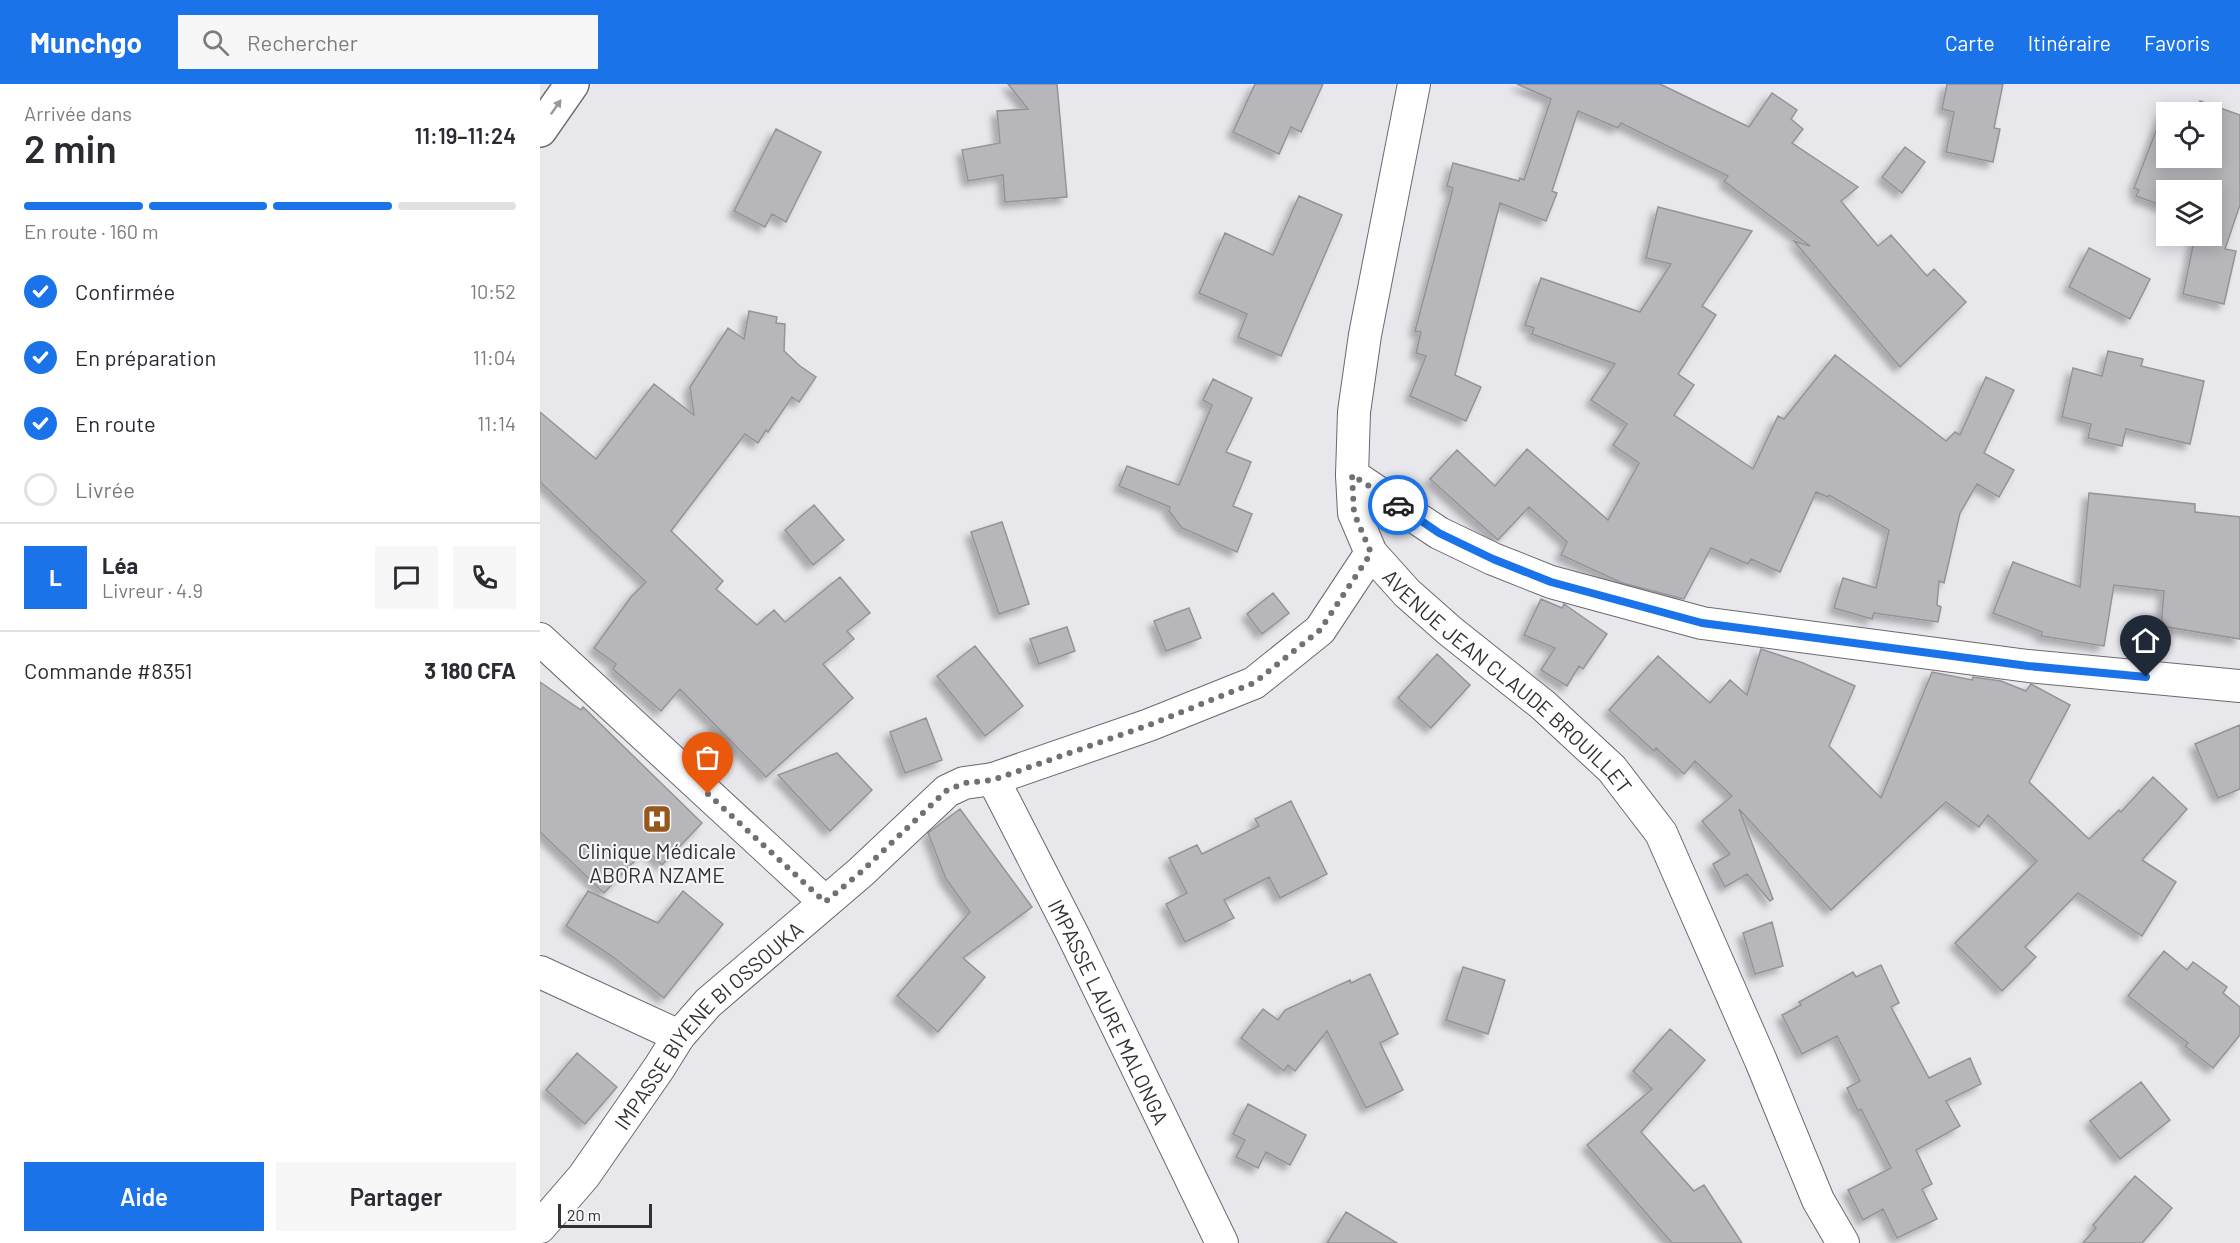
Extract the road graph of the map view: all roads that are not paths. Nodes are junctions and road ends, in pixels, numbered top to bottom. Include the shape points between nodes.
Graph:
1 (573, 84) edge
2 (1414, 84) edge
3 (540, 130) edge
4 (1352, 475) junction
5 (1371, 553) junction
6 (540, 639) edge
7 (2240, 687) edge
8 (993, 780) junction
9 (825, 902) junction
10 (540, 972) edge
11 (679, 1036) junction
12 (540, 1227) edge
13 (1222, 1243) edge
14 (1843, 1243) edge

3 -> 1 main road
2 - 4 street, AVENUE JEAN CLAUDE BROUILLET via 1365,335 1354,412
4 - 5 street, AVENUE JEAN CLAUDE BROUILLET via 1354,513
4 - 7 street via 1439,533 1493,559 1551,582 1702,623 2028,666
5 - 8 street, IMPASSE BIYENE BI OSSOUKA via 1320,630 1254,683
5 - 14 street, AVENUE JEAN CLAUDE BROUILLET via 1407,593 1543,705 1612,769 1660,833 1818,1200
6 - 9 street
8 - 9 street, IMPASSE BIYENE BI OSSOUKA via 964,783 946,791
8 - 13 street, IMPASSE LAURE MALONGA
9 - 11 street, IMPASSE BIYENE BI OSSOUKA via 708,1003
10 - 11 street
11 - 12 street, IMPASSE BIYENE BI OSSOUKA via 585,1176

